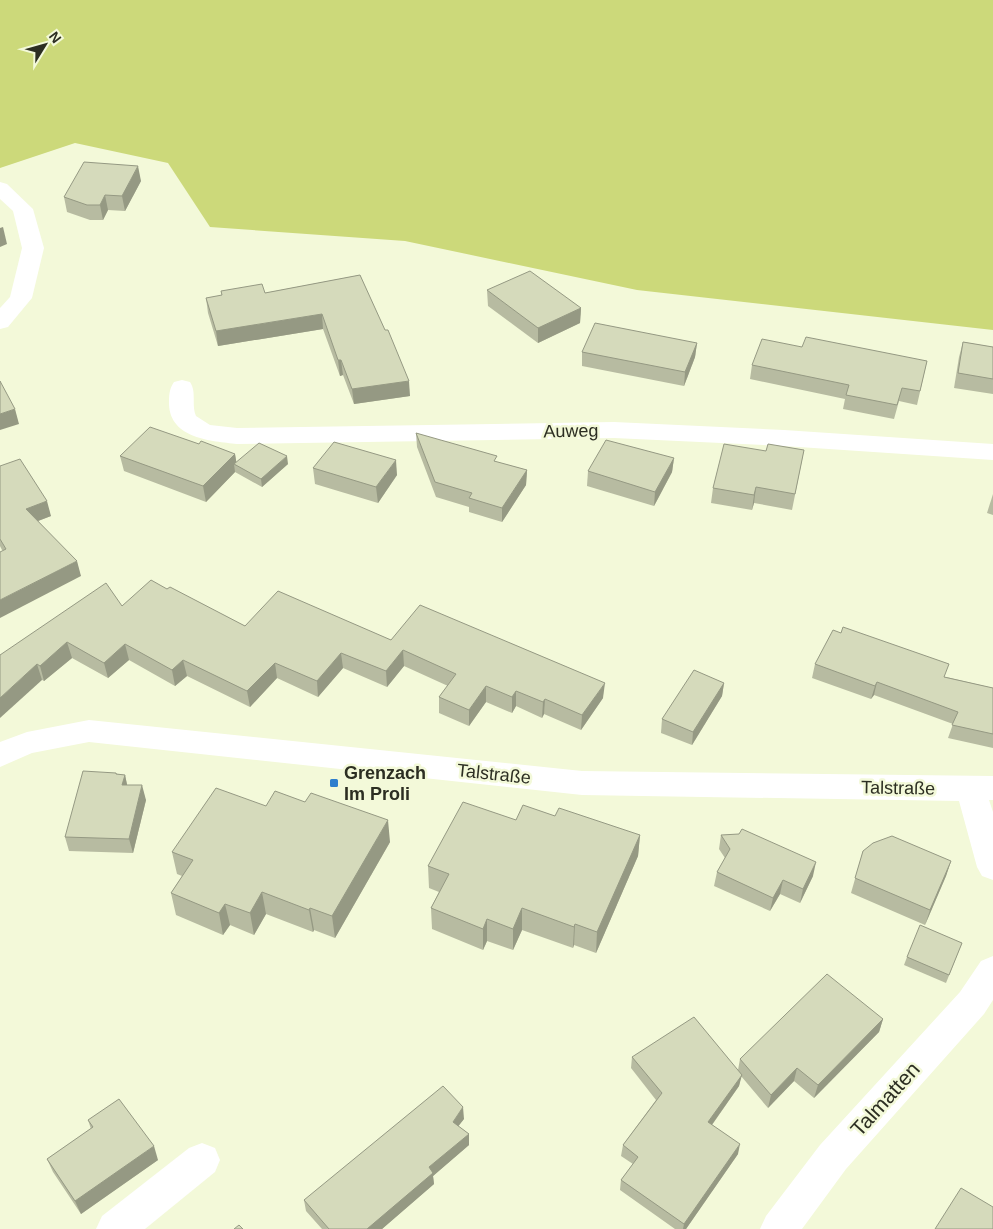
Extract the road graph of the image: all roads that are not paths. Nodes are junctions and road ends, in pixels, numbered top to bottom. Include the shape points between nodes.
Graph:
1 (0, 188) edge
2 (0, 322) edge
3 (182, 387) dead end
4 (993, 452) edge
5 (0, 755) edge
6 (982, 789) edge
7 (993, 867) edge
8 (993, 971) edge
9 (202, 1160) dead end
10 (115, 1229) edge
11 (778, 1229) edge

1 - 2 street via 23,209 33,248 21,298
3 - 4 street, Auweg via 183,415 191,426 237,436 614,430
5 - 6 street, Talstraße via 27,742 89,731 582,783
6 - 7 street
8 - 11 street, Talmatten via 972,1003 833,1157
9 - 10 street

